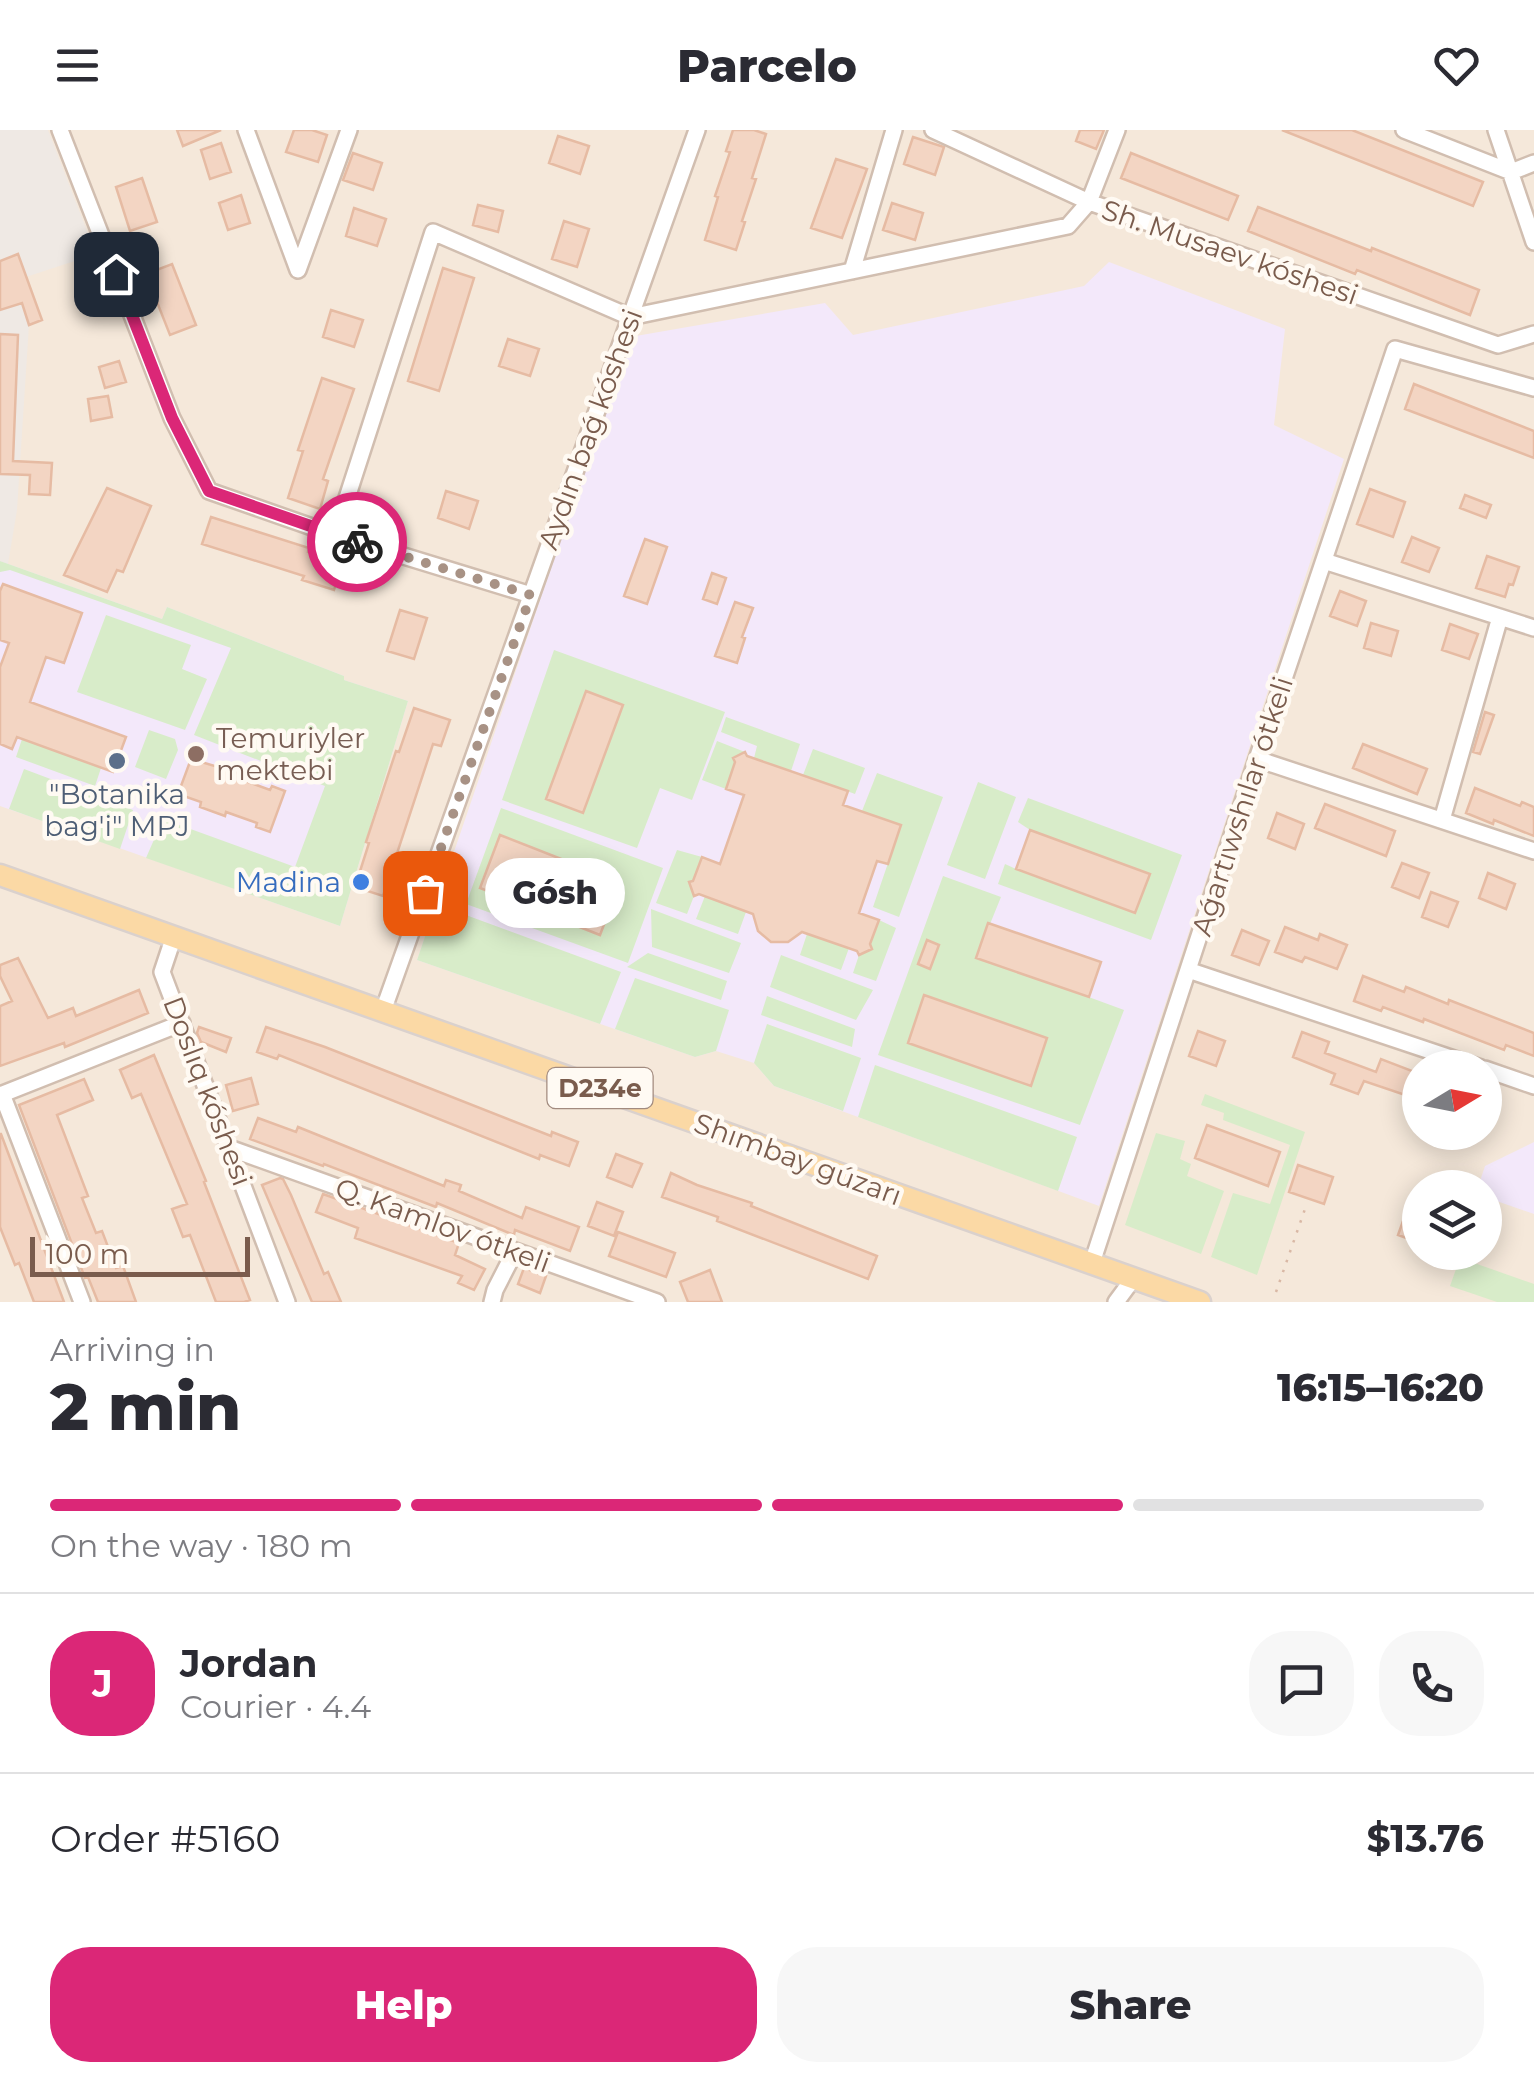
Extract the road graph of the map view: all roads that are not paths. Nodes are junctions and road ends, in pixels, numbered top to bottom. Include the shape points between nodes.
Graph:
1 (60, 130) edge
2 (246, 130) edge
3 (349, 130) edge
4 (696, 130) edge
5 (894, 130) edge
6 (932, 130) edge
7 (1118, 130) edge
8 (1404, 130) edge
9 (1496, 130) edge
10 (959, 135) edge
11 (1534, 163) edge
12 (1511, 172) junction
13 (1089, 202) junction
14 (1534, 242) edge
15 (852, 271) junction
16 (630, 317) junction
17 (1534, 334) edge
18 (1534, 388) edge
19 (335, 535) junction
20 (1324, 561) junction
21 (531, 595) junction
22 (1500, 617) junction
23 (1534, 628) edge
24 (1257, 759) junction
25 (1442, 820) junction
26 (1534, 851) edge
27 (0, 874) edge
28 (174, 936) junction
29 (1188, 970) junction
30 (383, 1011) junction
31 (182, 1023) junction
32 (1429, 1050) edge
33 (1502, 1075) edge
34 (1534, 1086) edge
35 (1, 1094) edge
36 (229, 1148) junction
37 (515, 1251) junction
38 (1092, 1263) junction
39 (1133, 1278) junction
40 (82, 1302) edge
41 (287, 1302) edge
42 (492, 1302) edge
43 (656, 1302) edge
44 (1116, 1302) edge
45 (1200, 1302) edge

1 - 19 street via 172,418 209,491
2 - 3 street via 298,270
4 - 16 street, Aydın baǵ kóshesi
5 - 15 street
6 - 10 street, Sh. Musaev kóshesi
7 - 13 street
8 - 12 street
9 - 12 street
10 - 13 street, Sh. Musaev kóshesi
11 - 12 street
12 - 14 street
13 - 15 street via 1068,226
13 - 17 street, Sh. Musaev kóshesi via 1498,346
15 - 16 street
16 - 19 street via 433,232
16 - 21 street, Aydın baǵ kóshesi
18 - 20 street, Aǵartıwshılar ótkeli via 1395,349
19 - 21 street
20 - 22 street
20 - 24 street, Aǵartıwshılar ótkeli
21 - 30 street, Aydın baǵ kóshesi
22 - 23 street
22 - 25 street
24 - 25 street
24 - 29 street, Aǵartıwshılar ótkeli
25 - 26 street
27 - 28 main road, Shımbay gúzarı / D234e
28 - 30 main road, Shımbay gúzarı / D234e
28 - 31 street, Doslıq kóshesi via 162,972
29 - 32 street
29 - 38 street, Aǵartıwshılar ótkeli
30 - 38 main road, Shımbay gúzarı / D234e
31 - 35 street
31 - 36 street, Doslıq kóshesi
33 - 34 street
35 - 40 street
36 - 37 street, Q. Kamlov ótkeli
36 - 41 street, Doslıq kóshesi
37 - 42 street
37 - 43 street, Q. Kamlov ótkeli
38 - 39 main road, Shımbay gúzarı / D234e
39 - 44 street
39 - 45 main road, Shımbay gúzarı / D234e

